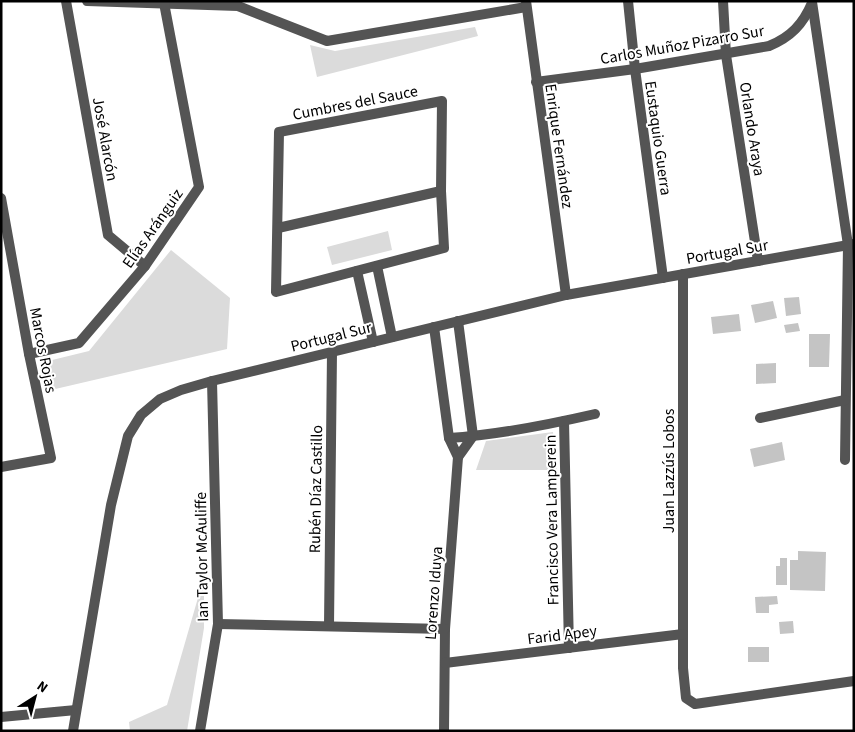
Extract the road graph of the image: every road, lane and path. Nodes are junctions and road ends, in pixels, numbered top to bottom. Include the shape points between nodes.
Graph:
1 (66, 1) edge
2 (86, 1) edge
3 (628, 1) edge
4 (723, 1) edge
5 (812, 2) edge
6 (164, 3) junction
7 (526, 4) edge
8 (726, 55) junction
9 (635, 69) junction
10 (536, 82) junction
11 (441, 191) junction
12 (1, 198) edge
13 (278, 228) junction
14 (851, 244) edge
15 (758, 261) junction
16 (145, 266) junction
17 (377, 266) junction
18 (356, 271) junction
19 (683, 274) junction
20 (663, 278) junction
21 (566, 295) junction
22 (458, 321) junction
23 (434, 327) junction
24 (392, 337) junction
25 (373, 342) junction
26 (332, 352) junction
27 (29, 354) junction
28 (212, 381) junction
29 (845, 400) junction
30 (595, 414) dead end
31 (760, 418) dead end
32 (564, 421) junction
33 (473, 436) junction
34 (449, 438) junction
35 (458, 457) junction
36 (845, 460) dead end
37 (1, 467) edge
38 (218, 624) junction
39 (328, 626) junction
40 (445, 629) junction
41 (683, 634) junction
42 (569, 648) junction
43 (444, 663) junction
44 (854, 681) edge
45 (76, 710) junction
46 (1, 717) edge
47 (73, 731) edge
48 (200, 731) edge
49 (444, 731) edge

1 - 16 street, José Alarcón via 108,234
2 - 6 street
3 - 9 street, Eustaquio Guerra
4 - 8 street, Orlando Araya
5 - 8 street, Carlos Muñoz Pizarro Sur via 800,25 781,41
5 - 14 street
6 - 7 street via 238,6 327,41
6 - 16 street, Elías Aránguiz via 199,187
7 - 10 street, Enrique Fernández
8 - 9 street, Carlos Muñoz Pizarro Sur
8 - 15 street, Orlando Araya
9 - 10 street, Carlos Muñoz Pizarro Sur
9 - 20 street, Eustaquio Guerra
10 - 21 street, Enrique Fernández
11 - 13 street
11 - 13 street, Cumbres del Sauce via 442,101 279,132
11 - 17 street, Cumbres del Sauce via 444,248
12 - 27 street, Marcos Rojas
13 - 18 street, Cumbres del Sauce via 276,292
14 - 15 street, Portugal Sur
14 - 29 street
15 - 19 street, Portugal Sur
16 - 27 street, Elías Aránguiz via 79,343
17 - 18 street, Cumbres del Sauce
17 - 24 street
18 - 25 street
19 - 20 street, Portugal Sur
19 - 41 street, Juan Lazzús Lobos
20 - 21 street, Portugal Sur
21 - 22 street, Portugal Sur
22 - 23 street, Portugal Sur
22 - 33 street
23 - 24 street, Portugal Sur
23 - 34 street, Lorenzo Iduya
24 - 25 street, Portugal Sur
25 - 26 street, Portugal Sur
26 - 28 street, Portugal Sur
26 - 39 street, Rubén Díaz Castillo
27 - 37 street, Marcos Rojas via 51,458
28 - 38 street, Ian Taylor McAuliffe
28 - 45 street, Portugal Sur via 160,399 141,415 128,436 111,505
29 - 31 street
29 - 36 street
30 - 32 street, Francisco Vera Lamperein
32 - 33 street, Francisco Vera Lamperein
32 - 42 street, Francisco Vera Lamperein
33 - 34 street, Francisco Vera Lamperein
33 - 35 street
34 - 35 street, Lorenzo Iduya
35 - 40 street, Lorenzo Iduya
38 - 39 street
38 - 48 street, Ian Taylor McAuliffe
39 - 40 street
40 - 43 street, Lorenzo Iduya
41 - 42 street, Farid Apey
41 - 44 street, Juan Lazzús Lobos via 686,698 695,704
42 - 43 street, Farid Apey
43 - 49 street, Lorenzo Iduya
45 - 46 street
45 - 47 street, Portugal Sur

